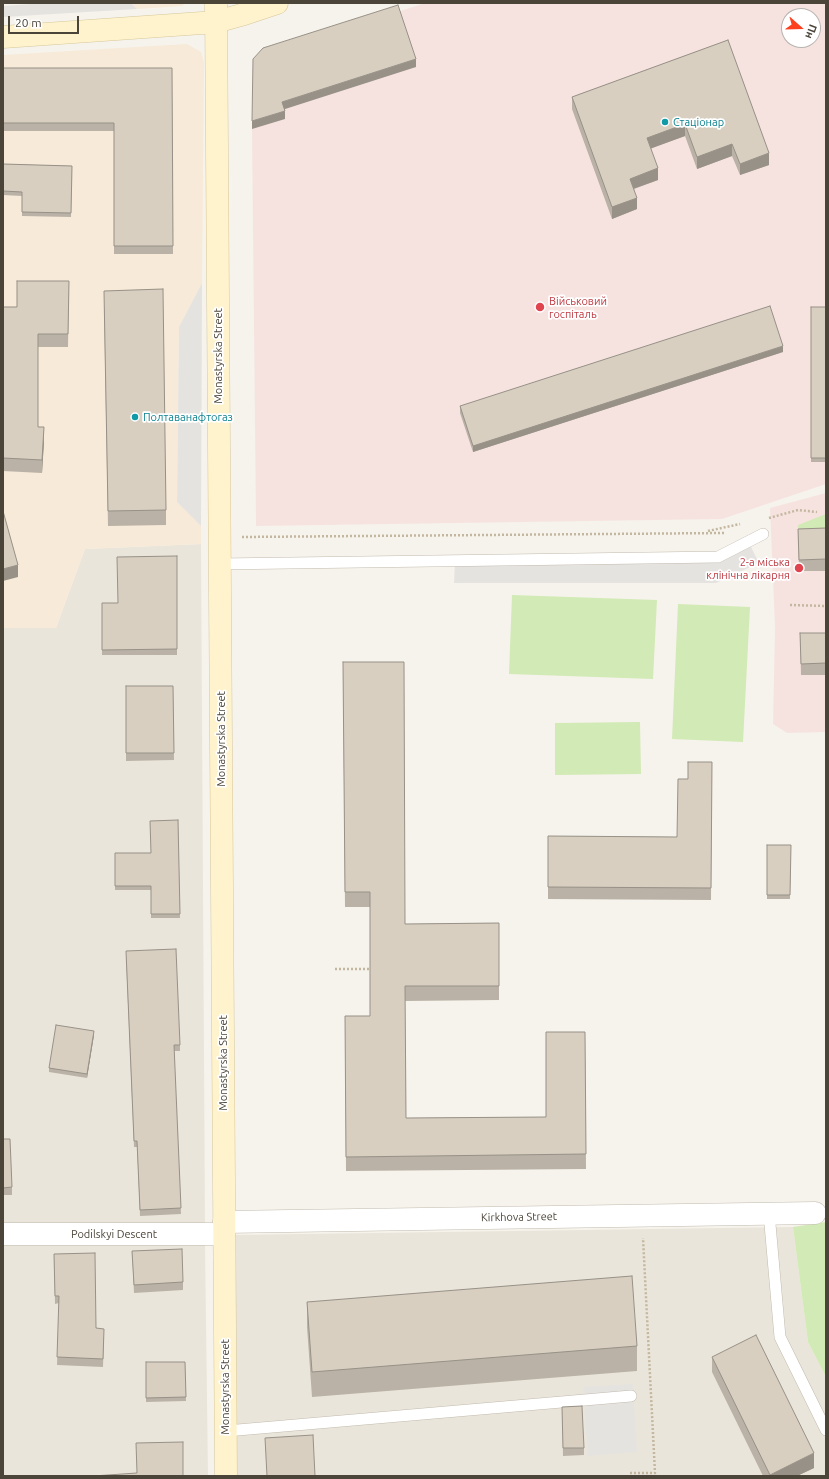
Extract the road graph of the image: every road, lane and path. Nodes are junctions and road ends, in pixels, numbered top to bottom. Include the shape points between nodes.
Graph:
1 (277, 3) edge
2 (216, 13) edge
3 (3, 38) edge
4 (726, 533) dead end
5 (763, 534) dead end
6 (219, 537) junction
7 (219, 564) junction
8 (790, 605) dead end
9 (826, 606) edge
10 (334, 969) dead end
11 (370, 969) edge
12 (815, 1213) dead end
13 (769, 1214) junction
14 (642, 1216) junction
15 (224, 1228) junction
16 (3, 1234) edge
17 (631, 1396) dead end
18 (826, 1430) edge
19 (226, 1431) junction
20 (630, 1473) dead end
21 (226, 1476) edge

1 - 2 street via 241,16
2 - 3 street
2 - 6 street, Monastyrska Street
4 - 6 path
5 - 7 lane via 718,557
6 - 7 street, Monastyrska Street
7 - 15 street, Monastyrska Street
8 - 9 path
10 - 11 path
12 - 13 street, Kirkhova Street
13 - 14 street, Kirkhova Street
13 - 18 lane via 780,1337
14 - 15 street, Kirkhova Street
14 - 20 path via 655,1473
15 - 16 street, Podilskyi Descent
15 - 19 street, Monastyrska Street
17 - 19 lane
19 - 21 street, Monastyrska Street

